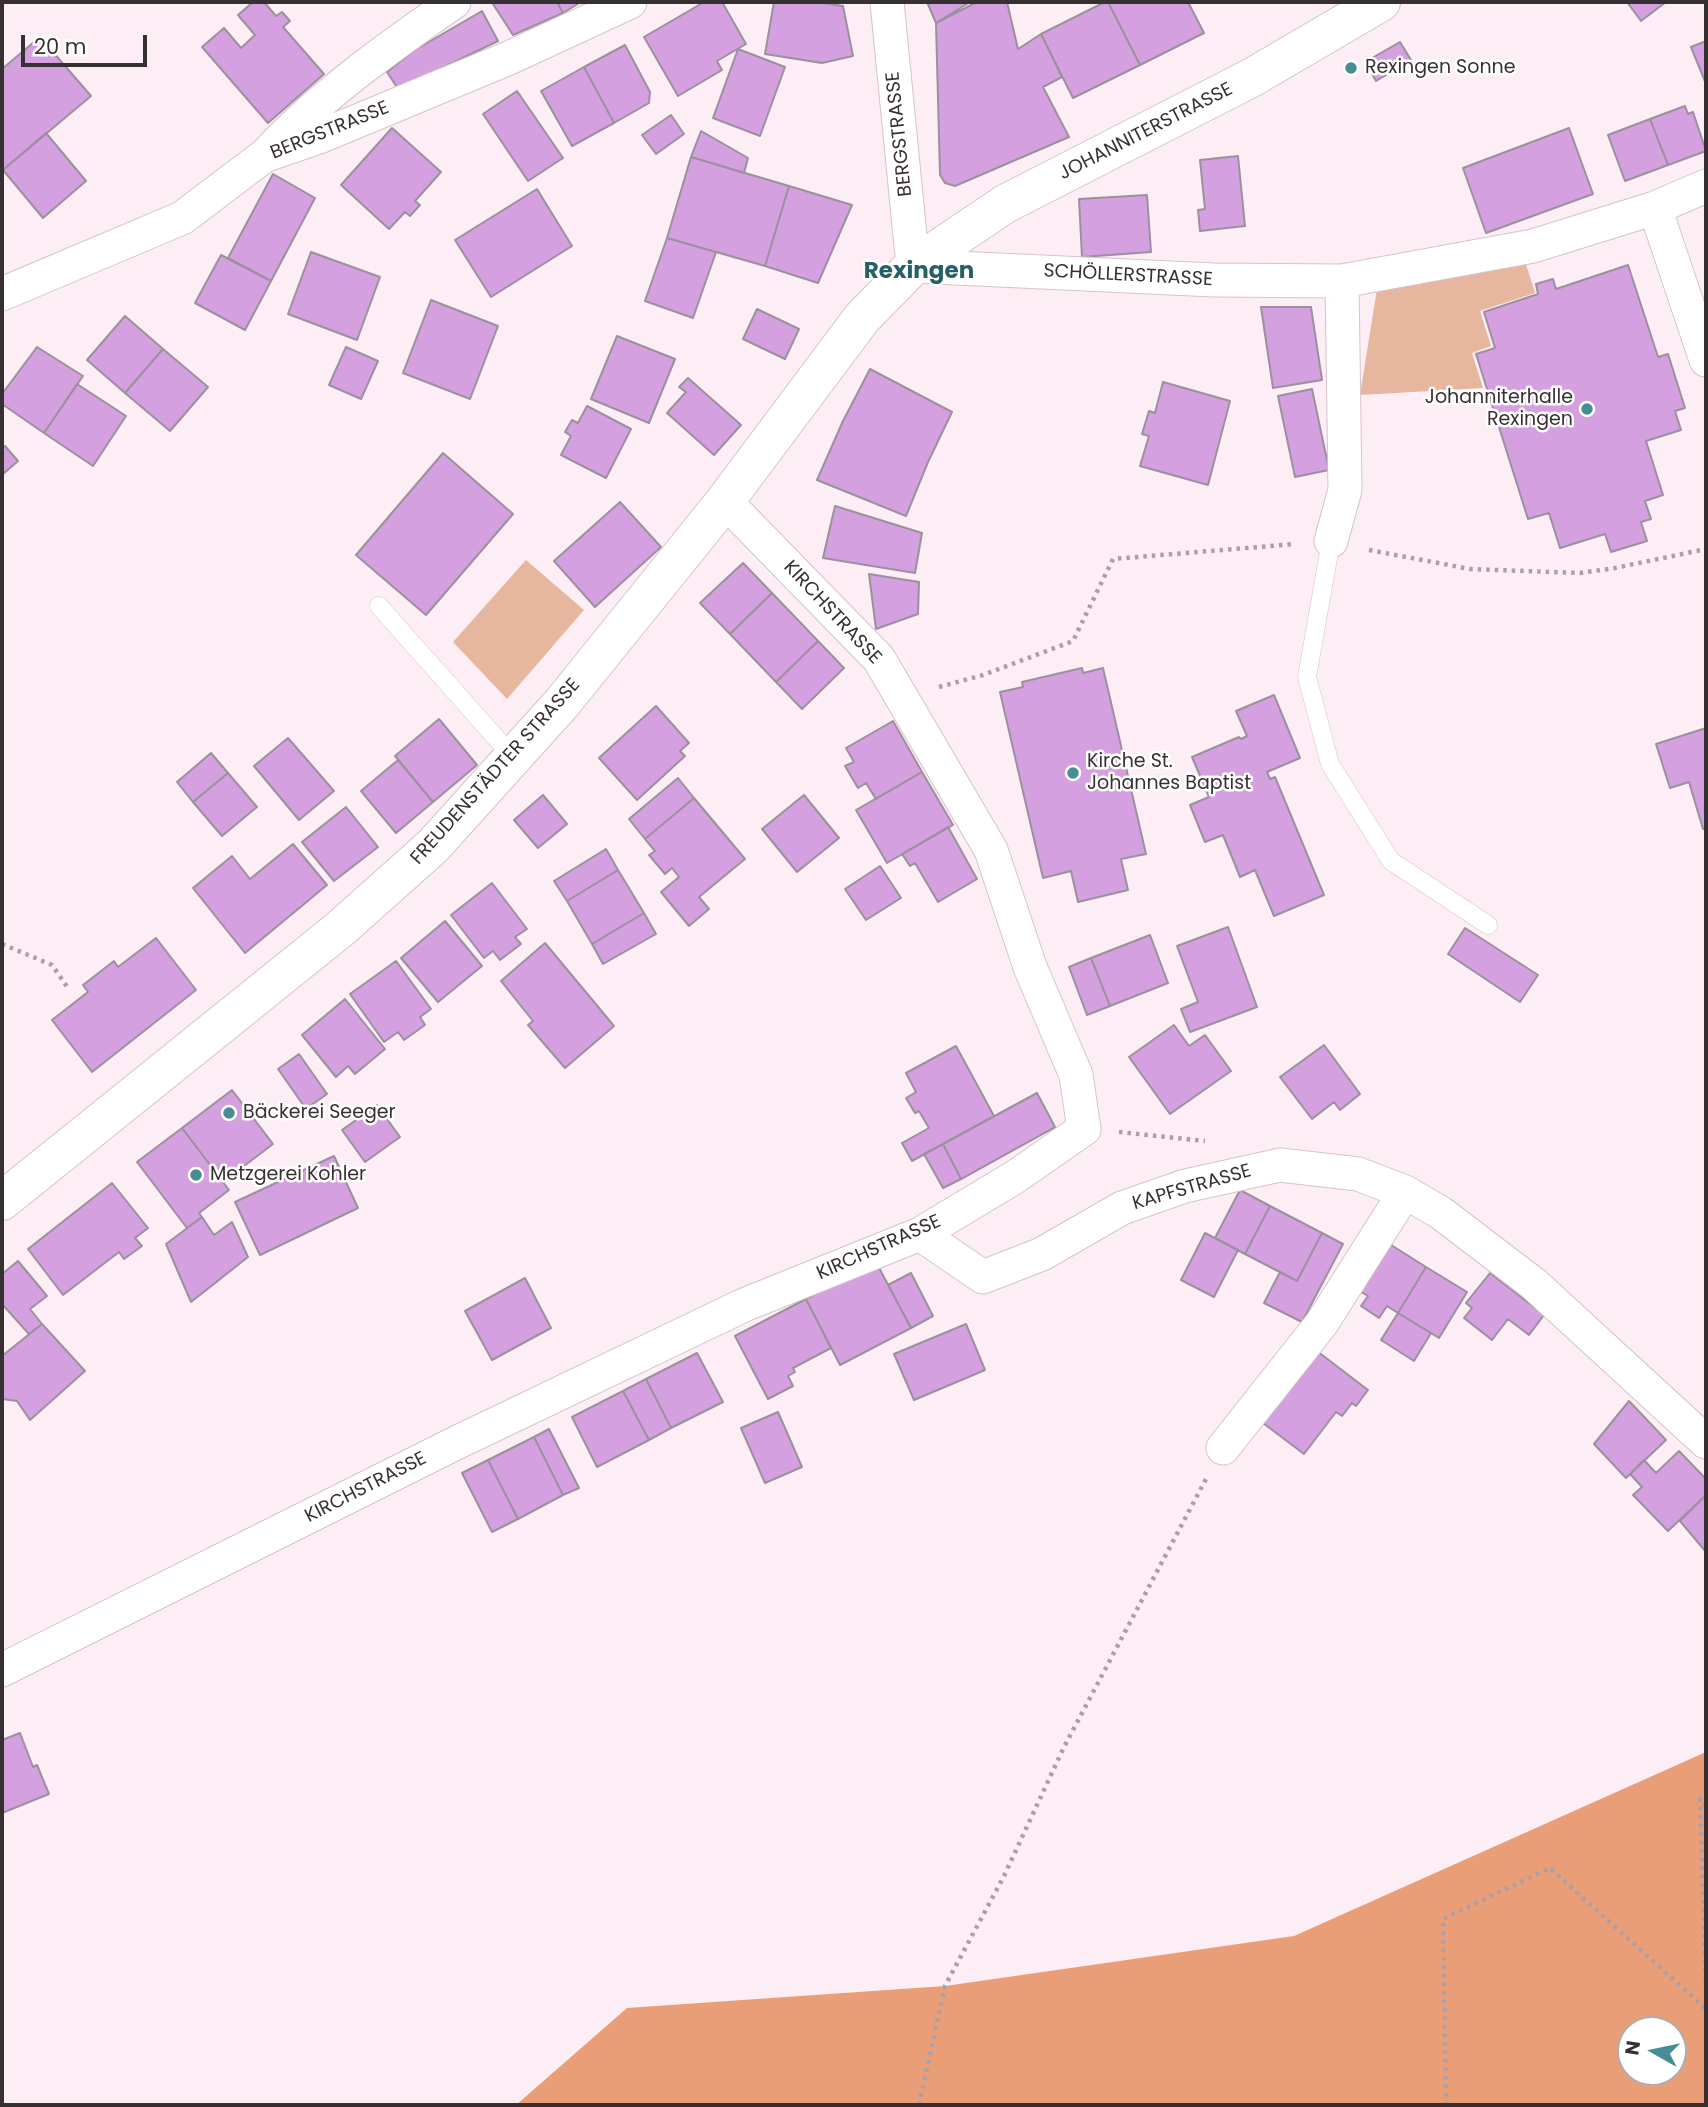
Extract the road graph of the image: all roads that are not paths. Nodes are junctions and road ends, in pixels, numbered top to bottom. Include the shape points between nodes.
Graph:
1 (454, 2) edge
2 (630, 2) edge
3 (887, 2) edge
4 (1381, 2) edge
5 (264, 156) junction
6 (1706, 186) edge
7 (1654, 208) junction
8 (913, 266) junction
9 (1342, 281) junction
10 (2, 294) edge
11 (1706, 360) edge
12 (725, 501) junction
13 (1331, 541) joint
14 (379, 606) dead end
15 (513, 757) junction
16 (1488, 925) dead end
17 (1405, 1192) junction
18 (2, 1201) edge
19 (920, 1234) junction
20 (1706, 1442) edge
21 (1223, 1448) road end
22 (2, 1670) edge

1 - 5 street via 298,121
2 - 5 street, BERGSTRASSE via 509,58
3 - 8 street, BERGSTRASSE
4 - 8 street, JOHANNITERSTRASSE via 1251,78 1005,204
5 - 10 street, BERGSTRASSE via 182,218
6 - 7 street, SCHÖLLERSTRASSE
7 - 9 street, SCHÖLLERSTRASSE via 1533,246
7 - 11 street
8 - 9 street, SCHÖLLERSTRASSE
8 - 12 street, FREUDENSTÄDTER STRASSE via 862,318
9 - 13 street via 1345,490
12 - 15 street, FREUDENSTÄDTER STRASSE
12 - 19 street, KIRCHSTRASSE via 879,659 991,850 1030,967 1076,1075 1083,1129 1015,1177
13 - 16 lane via 1307,677 1331,764 1391,861
14 - 15 lane
15 - 18 street, FREUDENSTÄDTER STRASSE via 433,846 340,929
17 - 19 street, KAPFSTRASSE via 1358,1174 1280,1165 1250,1170 1122,1208 1042,1254 983,1277
17 - 20 street, KAPFSTRASSE via 1441,1213 1534,1284
17 - 21 street via 1322,1323
19 - 22 street, KIRCHSTRASSE via 744,1305

